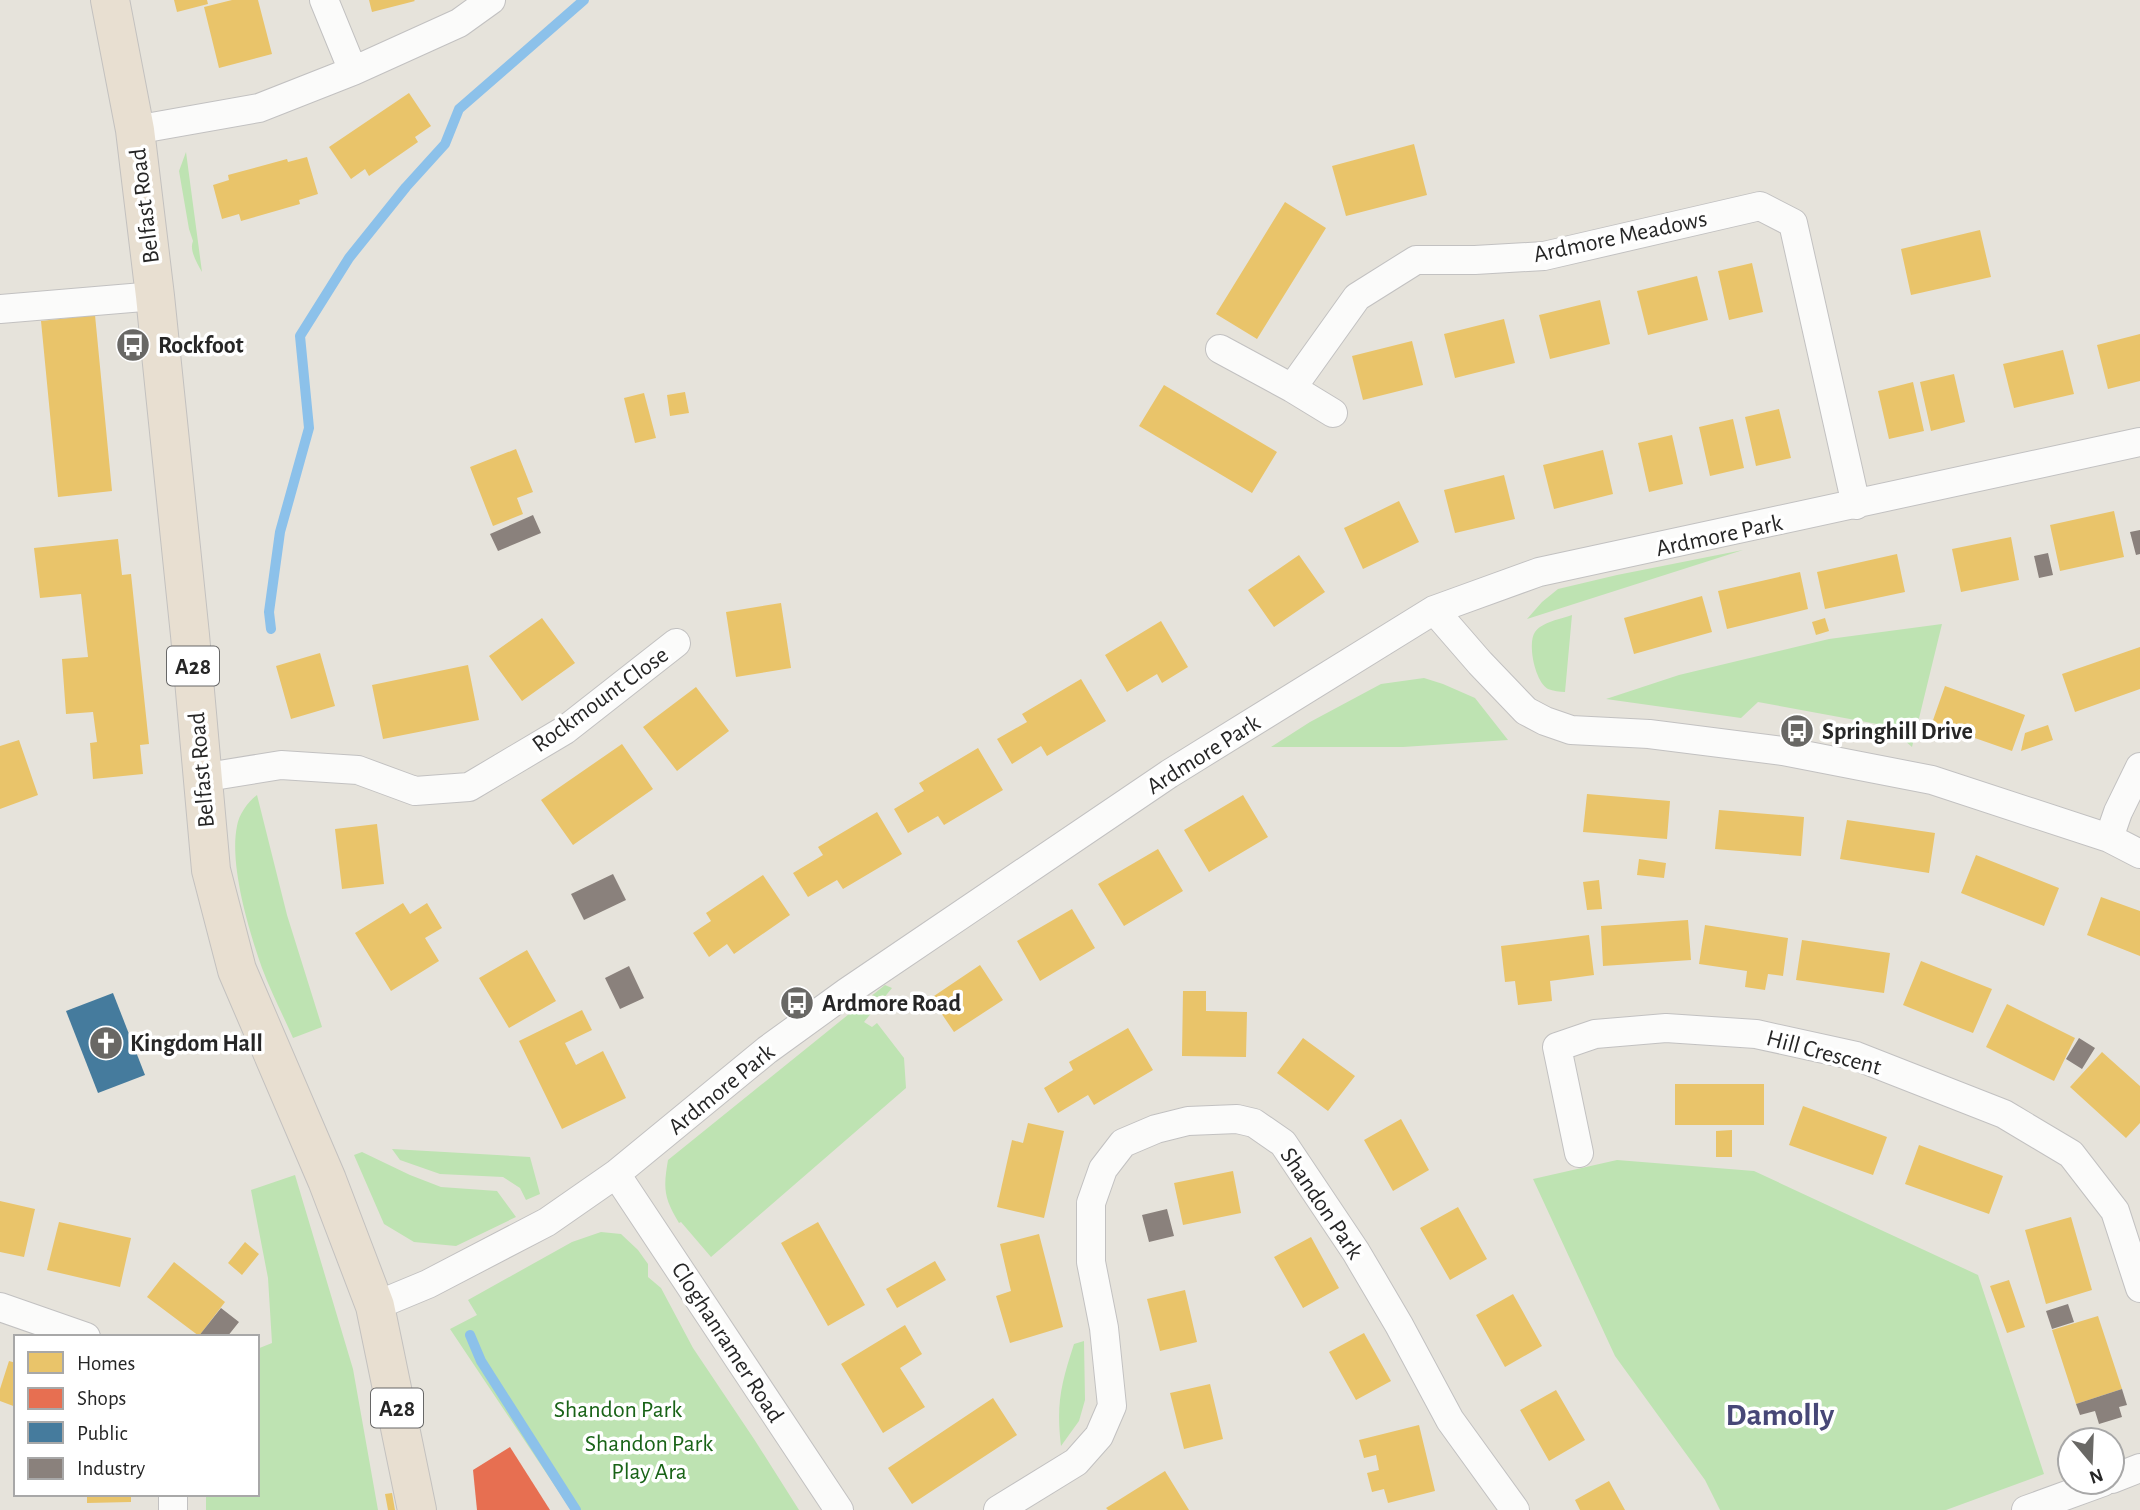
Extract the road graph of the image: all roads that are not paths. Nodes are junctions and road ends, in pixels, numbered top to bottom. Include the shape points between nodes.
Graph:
1 (110, 0) edge
2 (324, 0) edge
3 (491, 0) edge
4 (353, 71) junction
5 (135, 130) junction
6 (155, 296) junction
7 (0, 309) edge
8 (1220, 349) dead end
9 (1292, 388) junction
10 (1334, 414) dead end
11 (2140, 442) edge
12 (1856, 505) junction
13 (1434, 610) junction
14 (676, 643) dead end
15 (2140, 767) edge
16 (201, 778) junction
17 (2109, 838) junction
18 (2140, 854) edge
19 (1579, 1153) dead end
20 (616, 1174) junction
21 (2140, 1288) edge
22 (375, 1306) junction
23 (0, 1307) edge
24 (80, 1335) edge
25 (2064, 1496) edge
26 (1502, 1503) edge
27 (417, 1510) edge
28 (839, 1510) edge
29 (998, 1510) edge
30 (2026, 1510) edge

1 - 5 highway, Belfast Road / A28
2 - 4 street
3 - 4 street via 459,23
4 - 5 street via 259,108
5 - 6 highway, Belfast Road / A28
6 - 7 street
6 - 16 highway, Belfast Road / A28
8 - 9 street
9 - 10 street
9 - 12 street, Ardmore Meadows via 1357,297 1416,260 1544,256 1760,206 1793,223
11 - 12 street, Ardmore Park
12 - 13 street, Ardmore Park via 1539,572
13 - 17 street via 1526,711 1571,730 1648,734 1783,751 1932,780
13 - 20 street, Ardmore Park via 1169,774 847,992 767,1050
14 - 16 street, Rockmount Close via 565,730 469,787 415,791 358,770 281,765
15 - 17 street
16 - 22 highway, Belfast Road / A28 via 211,870 237,970
17 - 18 street
19 - 21 street, Hill Crescent via 1558,1047 1594,1034 1666,1028 1756,1034 1856,1056 2004,1114 2071,1154 2115,1211
20 - 22 street, Ardmore Park via 522,1236
20 - 28 street, Cloghanramer Road
22 - 27 highway, Belfast Road / A28
23 - 24 street
25 - 30 street
26 - 29 street, Shandon Park via 1356,1252 1283,1143 1254,1123 1237,1119 1188,1121 1156,1129 1123,1143 1103,1168 1091,1203 1091,1262 1112,1406 1099,1436 1076,1462

